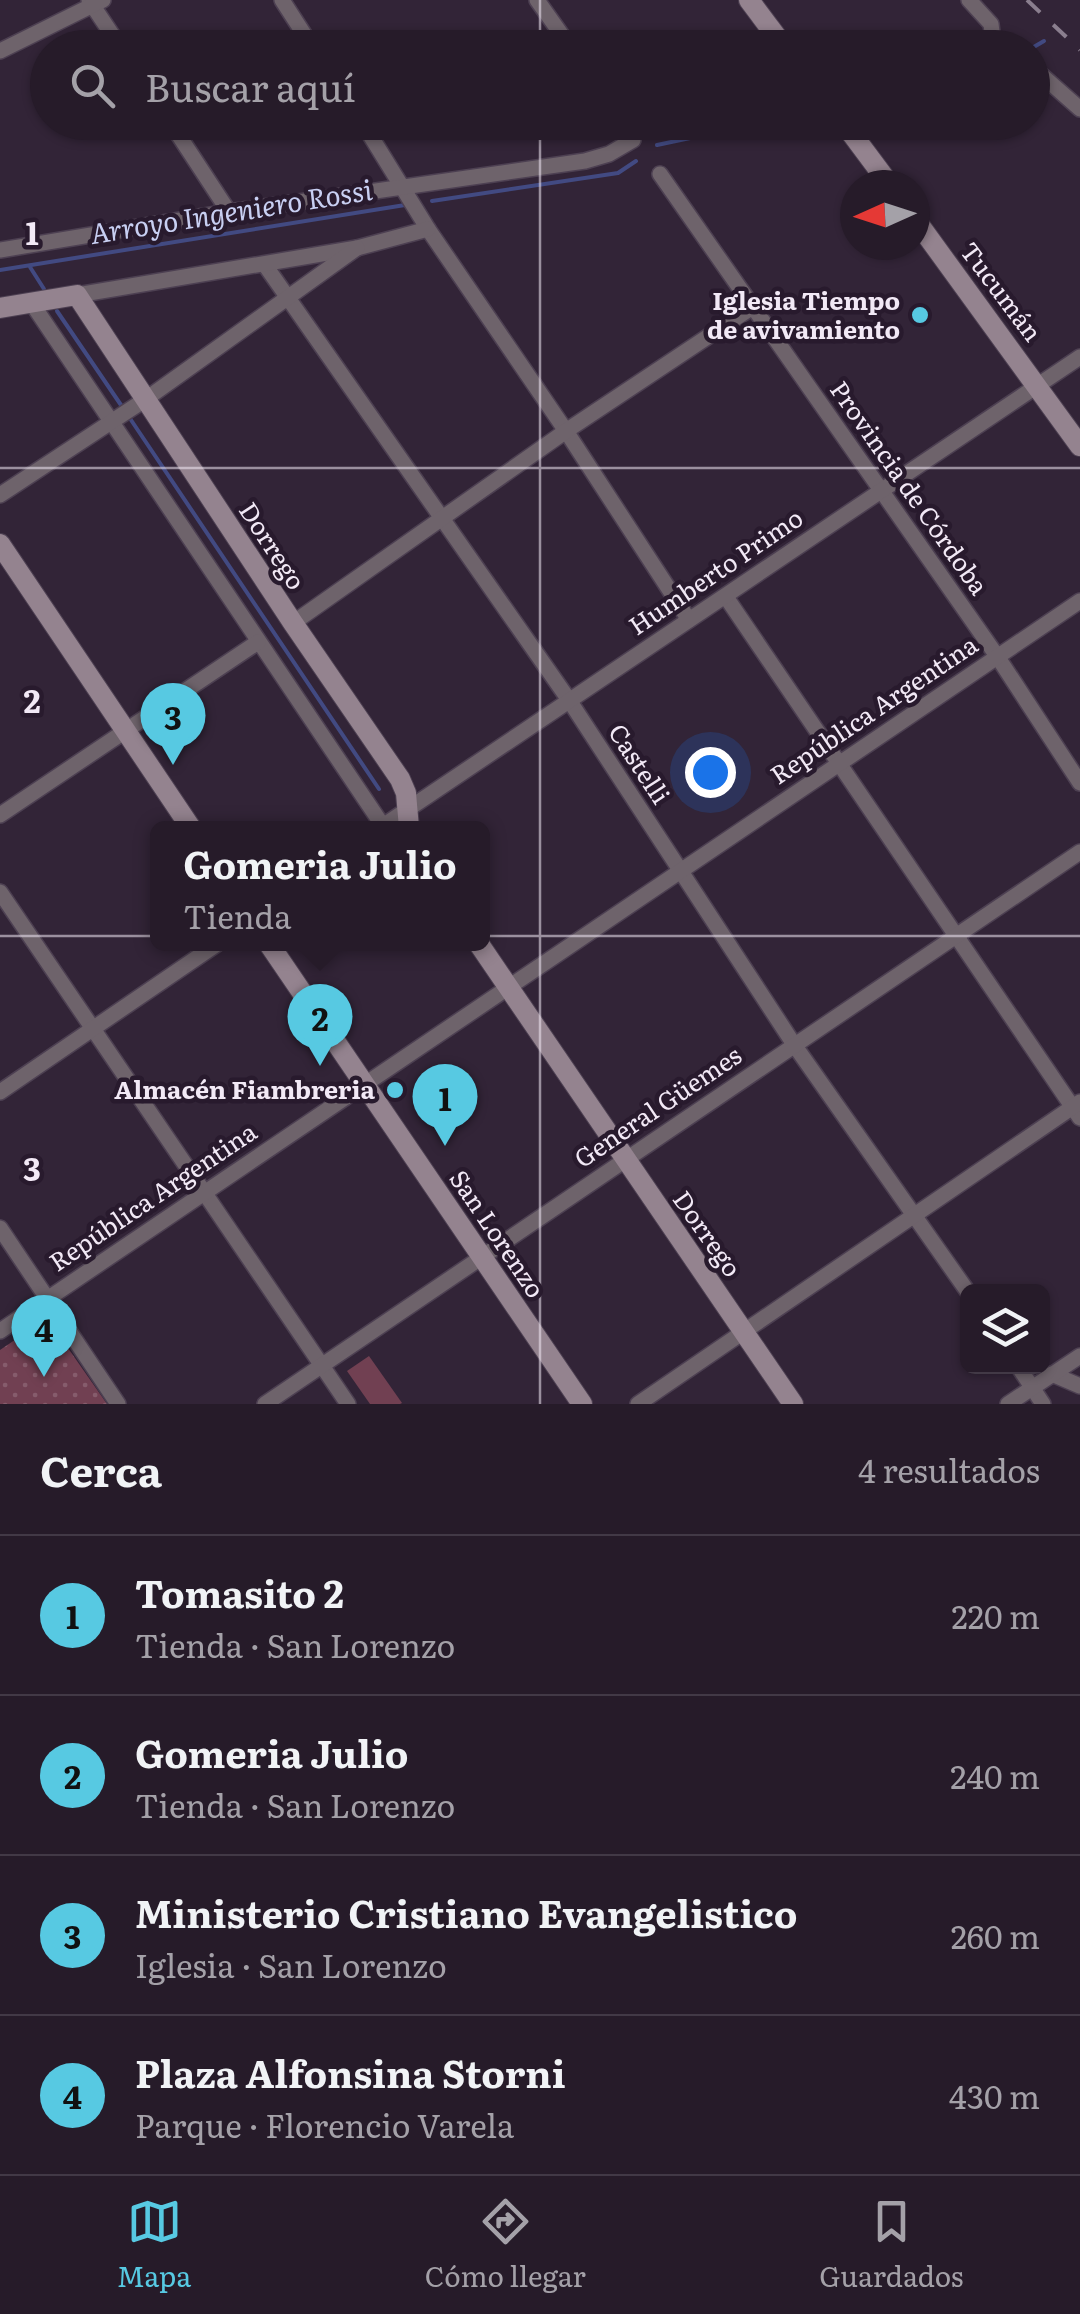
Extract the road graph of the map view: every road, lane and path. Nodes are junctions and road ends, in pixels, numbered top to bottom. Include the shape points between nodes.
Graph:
1 (282, 0) edge
2 (537, 0) edge
3 (750, 0) edge
4 (970, 0) edge
5 (95, 2) edge
6 (41, 30) edge
7 (111, 30) edge
8 (301, 30) edge
9 (558, 30) edge
10 (772, 30) edge
11 (992, 30) edge
12 (30, 36) edge
13 (0, 51) edge
14 (1050, 82) edge
15 (1080, 109) edge
16 (182, 140) edge
17 (373, 140) edge
18 (632, 140) edge
19 (856, 140) edge
20 (879, 170) edge
21 (660, 174) dead end
22 (407, 193) junction
23 (230, 212) junction
24 (426, 224) junction
25 (930, 238) edge
26 (356, 248) junction
27 (0, 250) edge
28 (265, 265) junction
29 (77, 295) junction
30 (288, 298) junction
31 (32, 302) junction
32 (0, 308) edge
33 (751, 308) junction
34 (1080, 356) edge
35 (1038, 385) junction
36 (146, 399) junction
37 (111, 421) junction
38 (566, 430) junction
39 (1080, 446) edge
40 (881, 491) junction
41 (0, 495) edge
42 (440, 518) junction
43 (0, 544) edge
44 (726, 597) junction
45 (1080, 601) edge
46 (689, 620) junction
47 (293, 623) junction
48 (258, 642) junction
49 (997, 656) junction
50 (568, 700) junction
51 (124, 730) junction
52 (838, 765) junction
53 (1080, 784) edge
54 (0, 814) edge
55 (409, 819) edge
56 (186, 821) edge
57 (378, 821) edge
58 (1080, 852) edge
59 (680, 874) junction
60 (0, 892) edge
61 (956, 937) junction
62 (207, 951) edge
63 (274, 951) edge
64 (484, 951) edge
65 (509, 987) junction
66 (94, 1029) junction
67 (795, 1046) junction
68 (365, 1084) junction
69 (0, 1092) edge
70 (1078, 1109) edge
71 (624, 1159) junction
72 (205, 1192) junction
73 (916, 1214) junction
74 (0, 1228) edge
75 (483, 1258) junction
76 (963, 1284) edge
77 (48, 1298) junction
78 (0, 1331) edge
79 (743, 1331) junction
80 (1080, 1356) edge
81 (322, 1366) junction
82 (1023, 1374) edge
83 (1052, 1374) junction
84 (1080, 1386) edge
85 (1032, 1388) junction
86 (118, 1404) edge
87 (265, 1404) edge
88 (348, 1404) edge
89 (582, 1404) edge
90 (638, 1404) edge
91 (793, 1404) edge
92 (1008, 1404) edge
93 (1043, 1404) edge

1 - 8 street
2 - 9 street
3 - 10 street
4 - 11 street
5 - 6 street
5 - 7 street
12 - 13 street
14 - 15 street
16 - 23 street
17 - 22 street
18 - 22 street via 586,161
19 - 20 street
21 - 33 street, Provincia de Córdoba
22 - 23 street
22 - 24 street
23 - 27 street
24 - 26 street
24 - 38 street
25 - 35 street, Tucumán
26 - 28 street
26 - 30 street
28 - 29 street
28 - 30 street, Castelli
29 - 31 street
29 - 36 street, Dorrego
30 - 36 street
30 - 42 street, Castelli
31 - 32 street
31 - 37 street
33 - 38 street
33 - 40 street, Provincia de Córdoba
34 - 35 street, Humberto Primo
35 - 39 street, Tucumán
35 - 40 street, Humberto Primo
36 - 37 street
36 - 47 street, Dorrego
37 - 41 street
37 - 48 street
38 - 42 street
38 - 46 street
40 - 44 street, Humberto Primo
40 - 49 street, Provincia de Córdoba
42 - 47 street
42 - 50 street, Castelli
43 - 51 street
44 - 46 street, Humberto Primo
44 - 52 street
45 - 49 street, República Argentina
46 - 50 street, Humberto Primo
47 - 55 street, Dorrego via 400,778
48 - 51 street
48 - 57 street
49 - 52 street, República Argentina
49 - 53 street, Provincia de Córdoba
50 - 55 street, Humberto Primo
50 - 59 street, Castelli
51 - 54 street
51 - 56 street
52 - 59 street, República Argentina
52 - 61 street
58 - 61 street, General Güemes
59 - 65 street, República Argentina
59 - 67 street, Castelli
60 - 66 street
61 - 67 street, General Güemes
61 - 70 street
62 - 66 street
63 - 68 street, San Lorenzo
64 - 65 street, Dorrego
65 - 68 street, República Argentina
65 - 71 street, Dorrego
66 - 69 street
66 - 72 street
67 - 71 street, General Güemes
67 - 73 street, Castelli
68 - 72 street, República Argentina
68 - 75 street, San Lorenzo
70 - 73 street
71 - 75 street, General Güemes
71 - 79 street, Dorrego
72 - 77 street, República Argentina
72 - 81 street
73 - 76 street, Castelli
73 - 79 street
74 - 77 street
75 - 81 street, General Güemes
75 - 89 street, San Lorenzo
77 - 78 street, República Argentina
77 - 86 street
79 - 90 street
79 - 91 street, Dorrego
80 - 83 street
81 - 87 street, General Güemes
81 - 88 street
82 - 85 street
83 - 84 street
83 - 85 street
85 - 92 street
85 - 93 street

